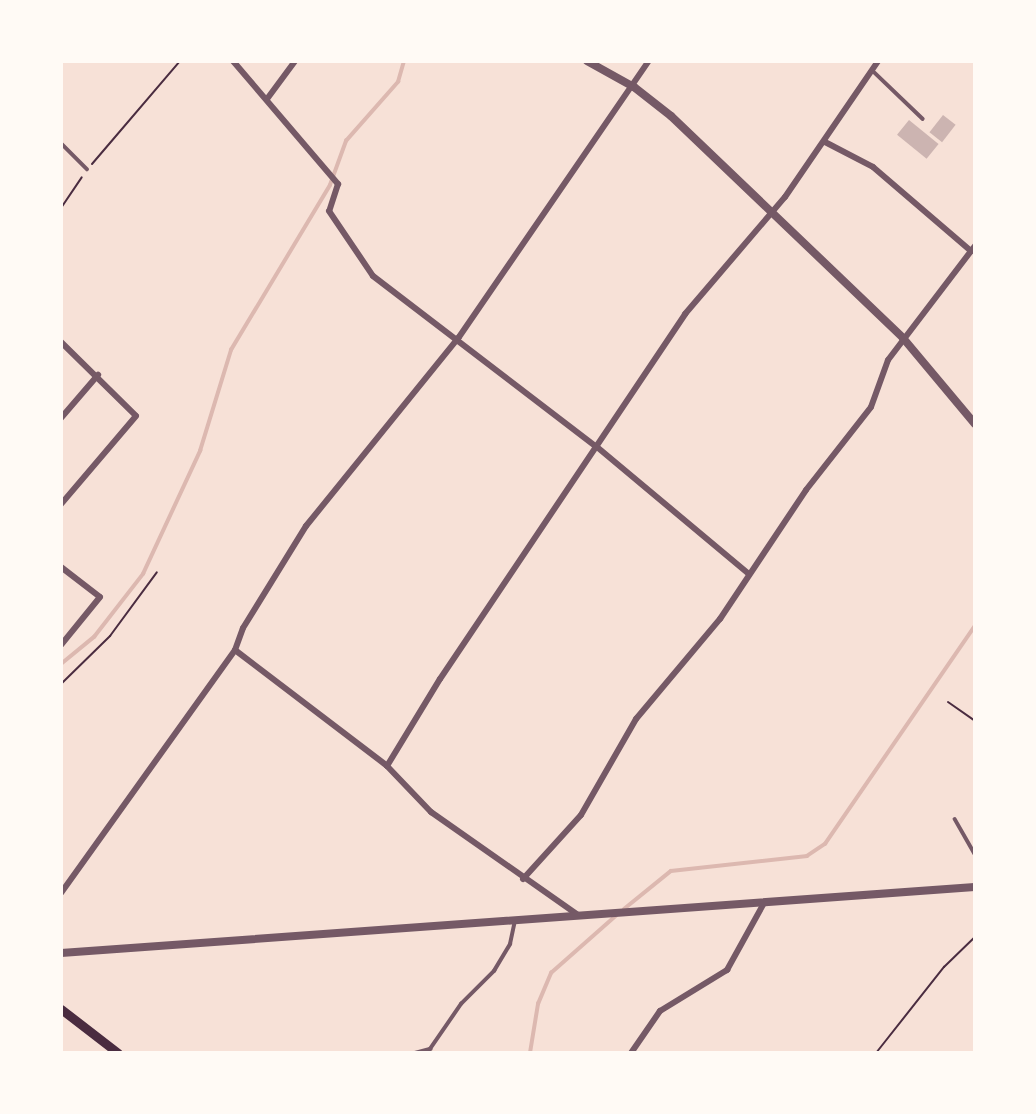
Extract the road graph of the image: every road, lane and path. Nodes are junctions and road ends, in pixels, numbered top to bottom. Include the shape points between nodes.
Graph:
1 (180, 61) edge
2 (233, 61) edge
3 (295, 61) edge
4 (587, 61) edge
5 (649, 61) edge
6 (878, 61) edge
7 (873, 71) junction
8 (634, 87) junction
9 (267, 99) junction
10 (923, 119) dead end
11 (825, 142) junction
12 (61, 143) edge
13 (87, 169) junction
14 (61, 208) edge
15 (772, 212) junction
16 (973, 248) edge
17 (459, 337) junction
18 (903, 338) junction
19 (61, 342) edge
20 (98, 374) junction
21 (61, 418) edge
22 (975, 424) edge
23 (597, 447) junction
24 (61, 504) edge
25 (61, 567) edge
26 (157, 572) dead end
27 (749, 574) junction
28 (61, 645) edge
29 (236, 650) junction
30 (61, 684) edge
31 (948, 702) dead end
32 (975, 721) edge
33 (387, 766) junction
34 (955, 818) dead end
35 (975, 854) edge
36 (523, 879) junction
37 (975, 887) edge
38 (61, 893) edge
39 (764, 904) junction
40 (578, 915) junction
41 (514, 919) junction
42 (975, 937) edge
43 (61, 953) edge
44 (61, 1009) edge
45 (118, 1053) edge
46 (415, 1053) edge
47 (631, 1053) edge
48 (876, 1053) edge

1 - 13 path
2 - 9 street
3 - 9 street
4 - 8 street
5 - 8 street
6 - 7 street
7 - 10 lane
7 - 11 street
8 - 15 street
8 - 17 street
9 - 17 street via 338,184 329,211 373,276 444,334
11 - 15 street
11 - 16 street via 873,167
12 - 13 lane
13 - 14 path
15 - 18 street
15 - 23 street via 685,314
16 - 18 street
17 - 23 street
17 - 29 street via 306,526 243,628
18 - 22 street
18 - 27 street via 888,360 871,407 806,490
19 - 20 street
20 - 21 street
20 - 24 street via 136,416
23 - 27 street
23 - 33 street via 440,679
25 - 28 street via 100,597
26 - 30 path via 110,636
27 - 36 street via 720,620 635,719 581,815
29 - 33 street
29 - 38 street
31 - 32 path
33 - 36 street via 431,812
34 - 35 lane
36 - 40 street
37 - 39 street
39 - 40 street
39 - 47 street via 727,970 660,1011
40 - 41 street
41 - 43 street
41 - 46 lane via 510,944 494,971 461,1004 430,1049
42 - 48 path via 944,967
44 - 45 main road

